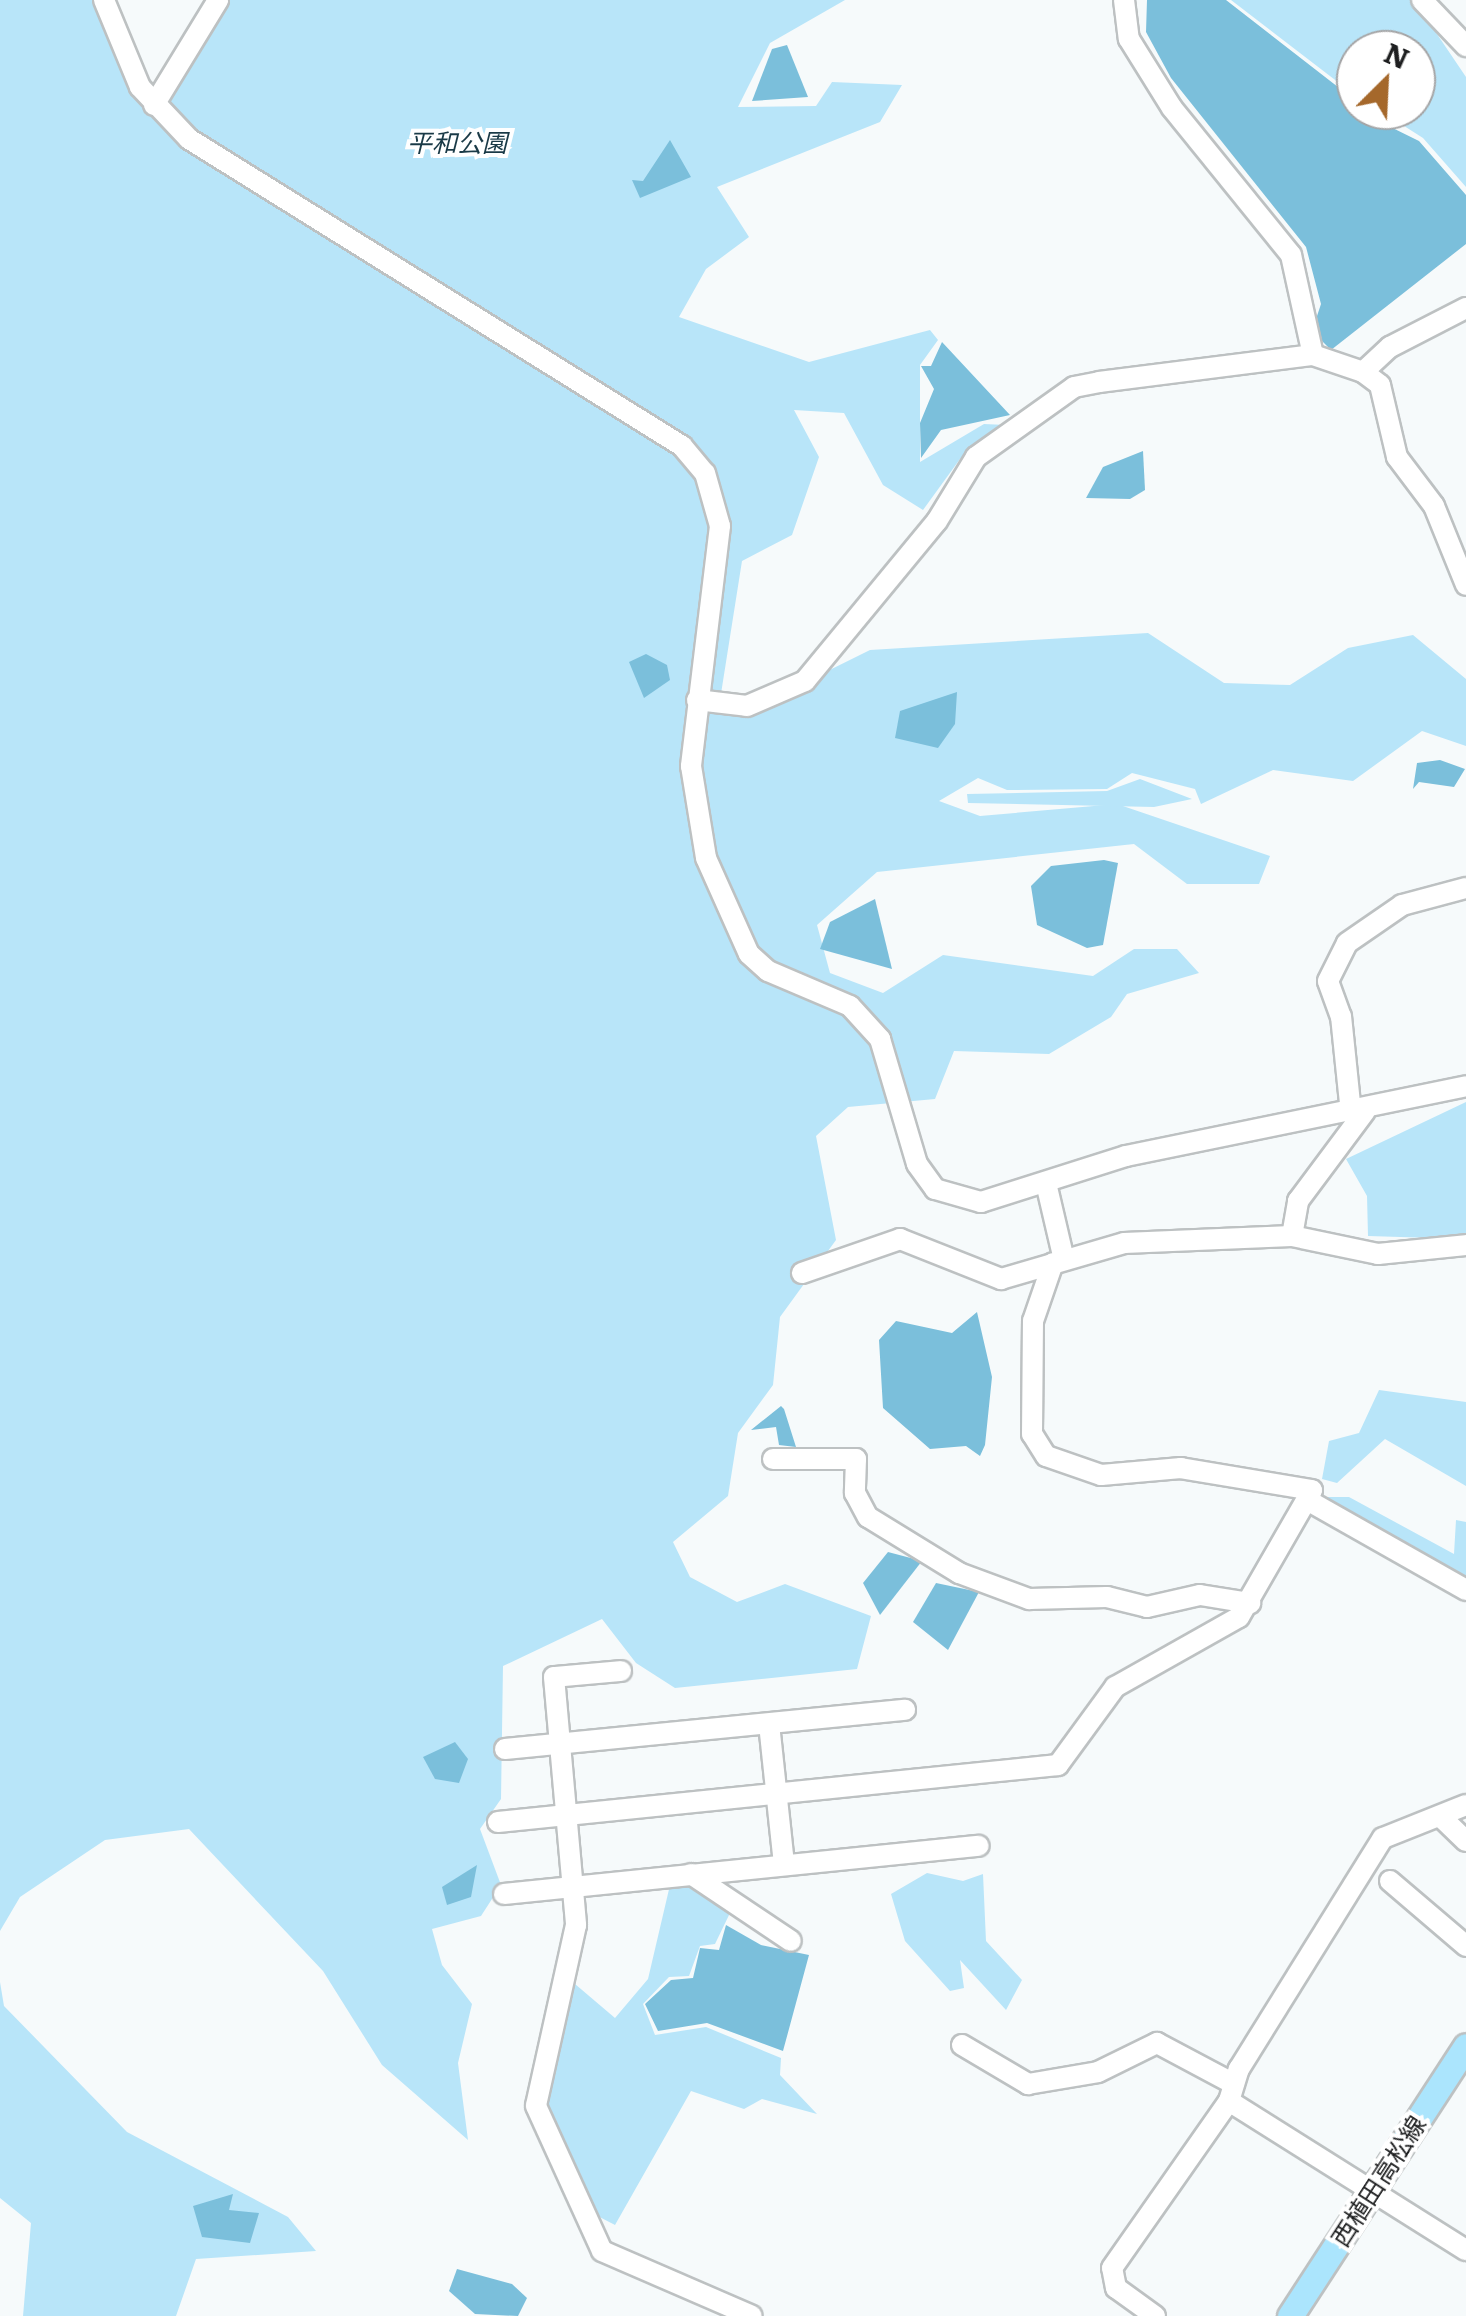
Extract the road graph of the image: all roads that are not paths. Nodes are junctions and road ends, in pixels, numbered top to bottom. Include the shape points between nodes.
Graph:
1 (104, 0) edge
2 (218, 0) edge
3 (1124, 0) edge
4 (1422, 0) edge
5 (1466, 46) edge
6 (154, 105) junction
7 (1466, 308) edge
8 (1313, 356) junction
9 (1364, 372) junction
10 (1466, 586) edge
11 (697, 700) junction
12 (1466, 888) edge
13 (1466, 1086) edge
14 (1358, 1112) junction
15 (1046, 1183) junction
16 (1292, 1236) junction
17 (1466, 1245) edge
18 (1058, 1261) junction
19 (802, 1274) dead end
20 (773, 1460) dead end
21 (1307, 1500) junction
22 (1466, 1590) edge
23 (1250, 1603) junction
24 (622, 1671) dead end
25 (905, 1710) dead end
26 (768, 1724) junction
27 (560, 1745) junction
28 (506, 1750) dead end
29 (776, 1795) junction
30 (1466, 1805) edge
31 (566, 1816) junction
32 (1440, 1816) junction
33 (498, 1822) dead end
34 (1466, 1841) edge
35 (979, 1846) dead end
36 (784, 1864) junction
37 (691, 1874) junction
38 (1390, 1881) dead end
39 (573, 1887) junction
40 (504, 1894) dead end
41 (792, 1941) dead end
42 (1466, 1946) edge
43 (962, 2045) dead end
44 (1466, 2046) edge
45 (1232, 2092) junction
46 (1368, 2195) junction
47 (1466, 2250) edge
48 (752, 2316) edge
49 (1155, 2316) edge
50 (1290, 2316) edge

1 - 6 street
2 - 6 street
3 - 8 street via 1129,39 1172,108 1290,254
4 - 5 street
6 - 11 street via 189,139 682,446 718,498 720,526
7 - 9 street
8 - 9 street
8 - 11 street via 1074,388 976,457 938,520 805,681 747,706
9 - 10 street via 1380,385 1397,457 1434,506
11 - 15 street via 698,820 750,954 768,971 850,1006 880,1039 917,1164 935,1188 981,1202
12 - 14 street via 1402,905 1347,943 1328,981 1342,1017
13 - 14 street
14 - 15 street via 1166,1147
14 - 16 street via 1298,1200
15 - 18 street
16 - 17 street via 1378,1254
16 - 18 street via 1124,1243
18 - 19 street via 985,1278 900,1239
18 - 21 street via 1033,1321 1032,1434 1046,1456 1101,1476 1245,1472 1293,1481 1312,1490
20 - 23 street via 856,1459 855,1493 868,1516 960,1573 1028,1599 1147,1607 1200,1595
21 - 22 street
21 - 23 street
23 - 29 street via 1115,1686 1058,1765
24 - 27 street via 554,1678
25 - 26 street
26 - 27 street
26 - 29 street
27 - 28 street
27 - 31 street
29 - 31 street
29 - 36 street
30 - 32 street
31 - 33 street
31 - 39 street
32 - 34 street
32 - 45 street via 1383,1838
35 - 36 street
36 - 37 street
37 - 39 street
37 - 41 street
38 - 42 street
39 - 40 street
39 - 48 street via 576,1925 535,2087 544,2129 602,2251
43 - 45 street via 1028,2084 1098,2072 1157,2043
44 - 46 main road, 西植田高松線
45 - 46 street
45 - 49 street via 1112,2268 1116,2288
46 - 47 street
46 - 50 main road, 西植田高松線

